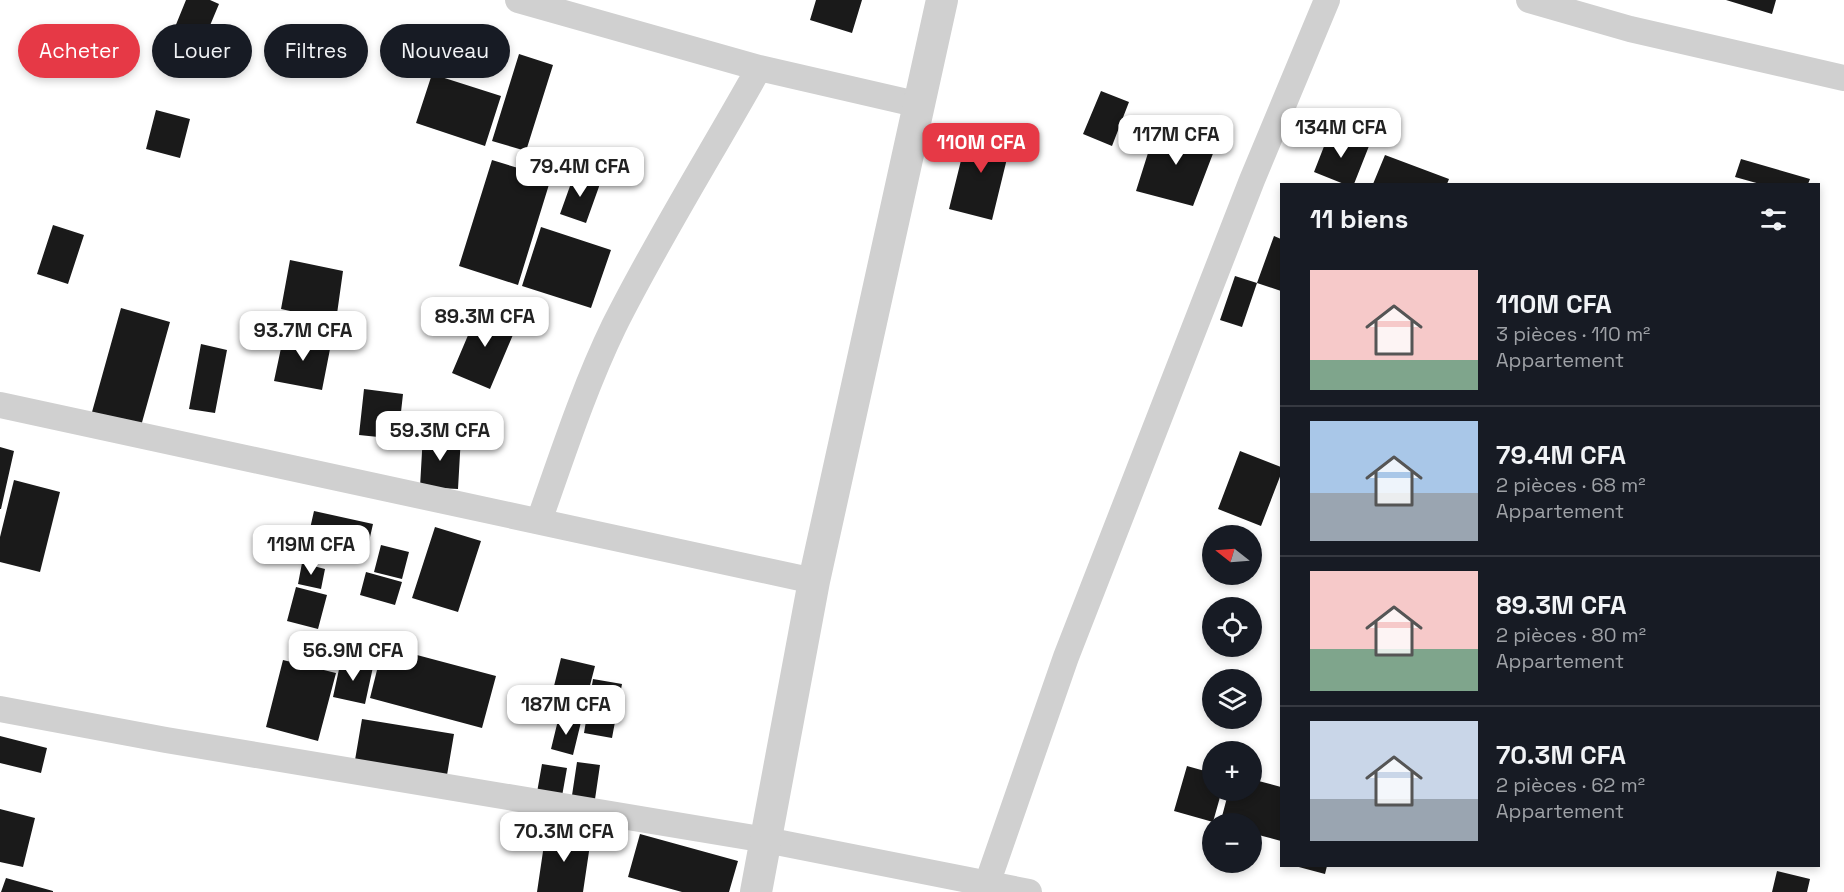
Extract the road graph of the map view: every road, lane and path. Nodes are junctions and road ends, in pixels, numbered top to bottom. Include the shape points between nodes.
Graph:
1 (518, 0) edge
2 (942, 0) edge
3 (1327, 0) edge
4 (1529, 0) edge
5 (759, 68) junction
6 (1844, 78) edge
7 (920, 105) junction
8 (0, 405) edge
9 (538, 521) junction
10 (814, 581) junction
11 (0, 710) edge
12 (766, 840) junction
13 (987, 884) junction
14 (756, 892) edge
15 (1029, 892) edge

1 - 5 street
2 - 7 street
3 - 13 street via 1252,180 1066,657
4 - 6 street via 1630,29
5 - 7 street
5 - 9 street via 614,327
7 - 10 street
8 - 9 street
9 - 10 street
10 - 12 street
11 - 12 street
12 - 13 street
12 - 14 street
13 - 15 street

